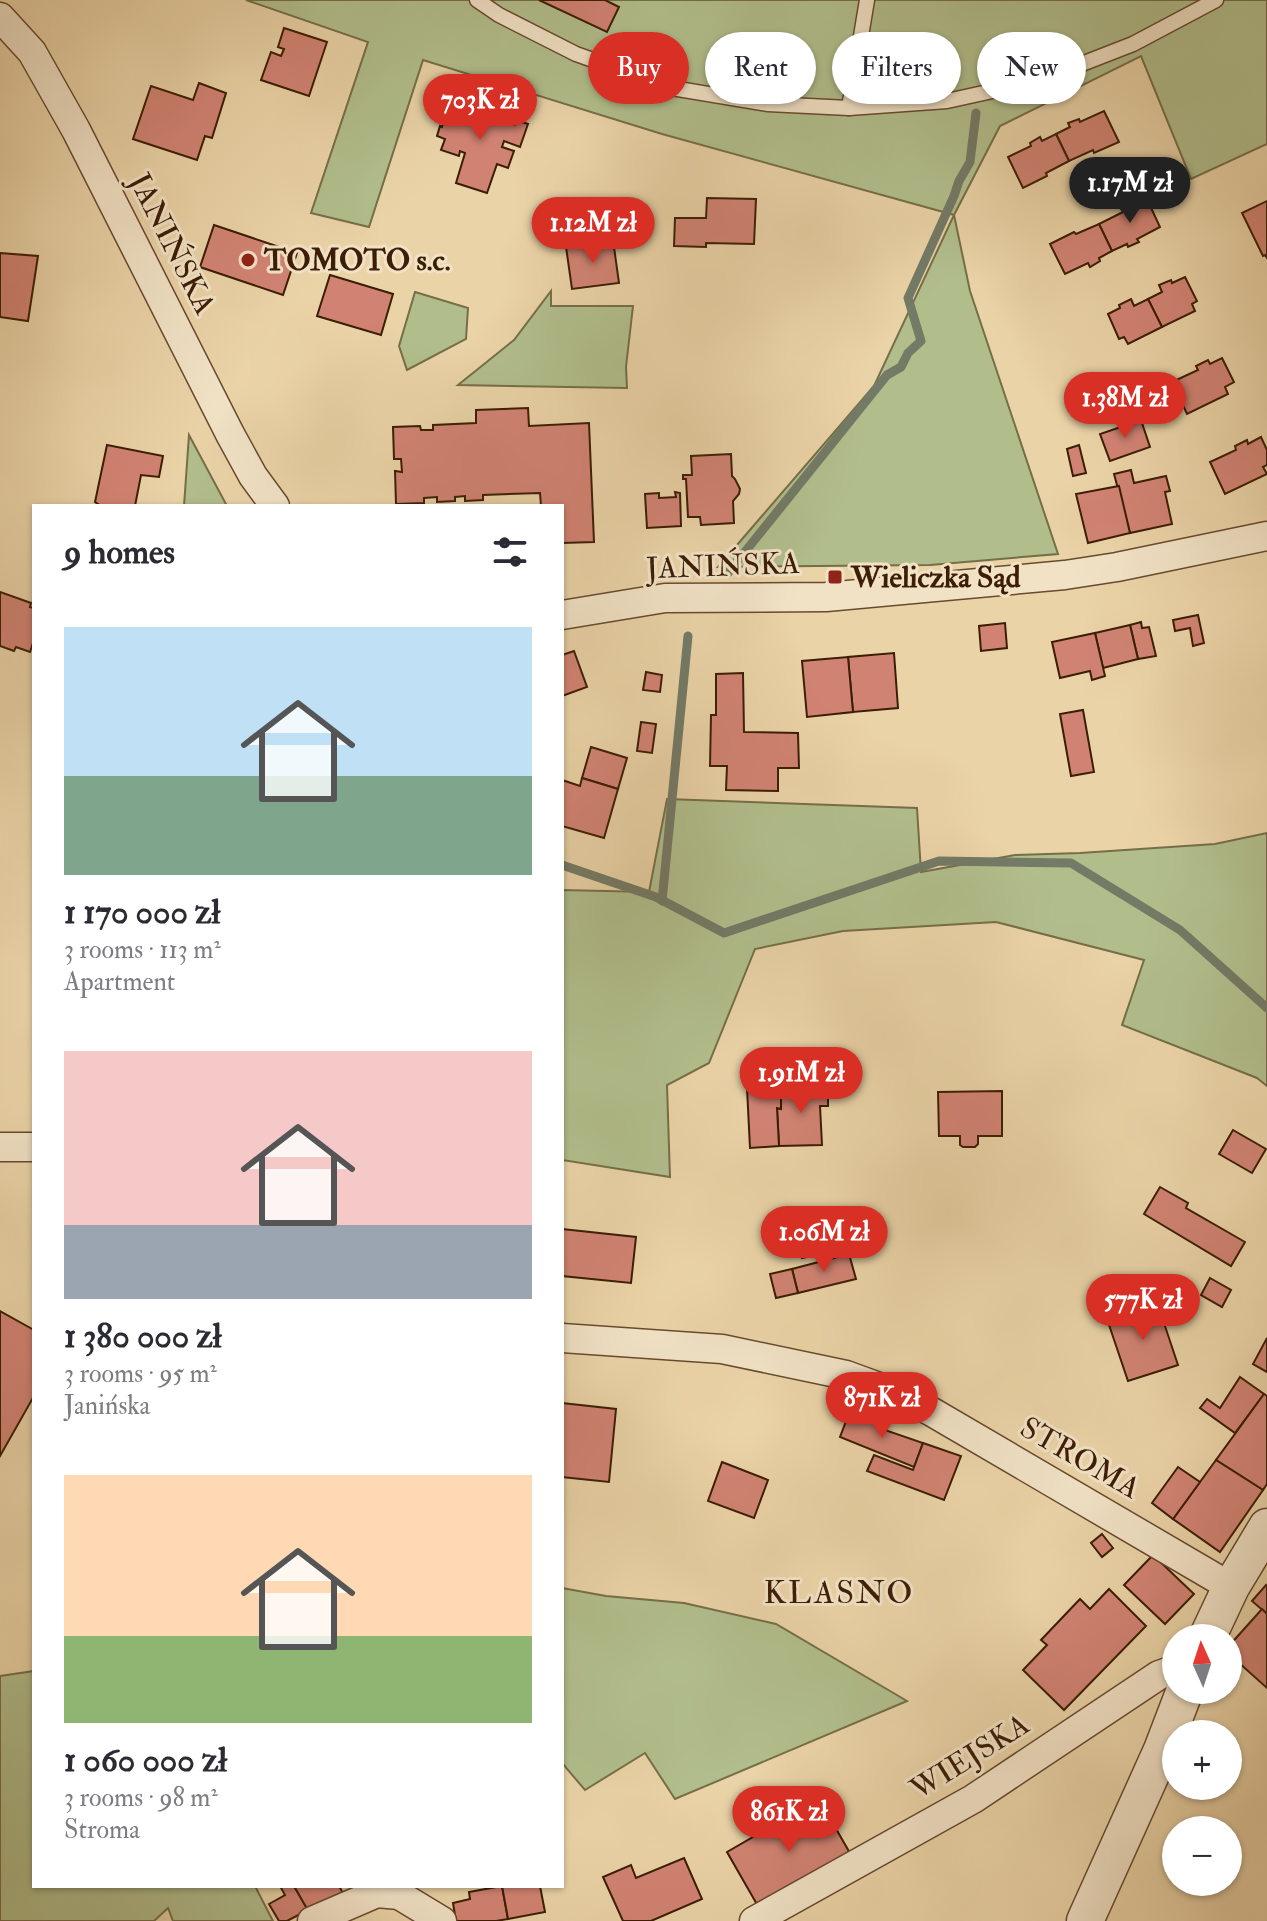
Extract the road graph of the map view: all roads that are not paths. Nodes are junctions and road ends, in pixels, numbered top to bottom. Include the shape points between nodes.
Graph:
1 (477, 0) edge
2 (867, 0) edge
3 (1216, 0) edge
4 (0, 17) edge
5 (849, 108) junction
6 (274, 504) edge
7 (1267, 536) edge
8 (564, 615) edge
9 (0, 1147) edge
10 (32, 1147) edge
11 (564, 1338) edge
12 (1267, 1527) edge
13 (1231, 1587) junction
14 (1214, 1624) edge
15 (1162, 1674) edge
16 (1180, 1704) edge
17 (1090, 1919) edge
18 (312, 1921) edge
19 (442, 1921) edge
20 (754, 1921) edge

1 - 5 lane via 576,54 672,88 768,104
2 - 5 lane
3 - 5 lane via 1133,44 1038,81 947,101
4 - 6 street, JANIŃSKA via 39,64 230,434
7 - 8 street, JANIŃSKA via 1065,575 826,597 665,598
9 - 10 street
11 - 13 street, STROMA via 722,1349 846,1375 890,1391
12 - 13 street
13 - 14 street
15 - 20 street, WIEJSKA via 973,1799
16 - 17 street
18 - 19 street via 377,1893 399,1895

